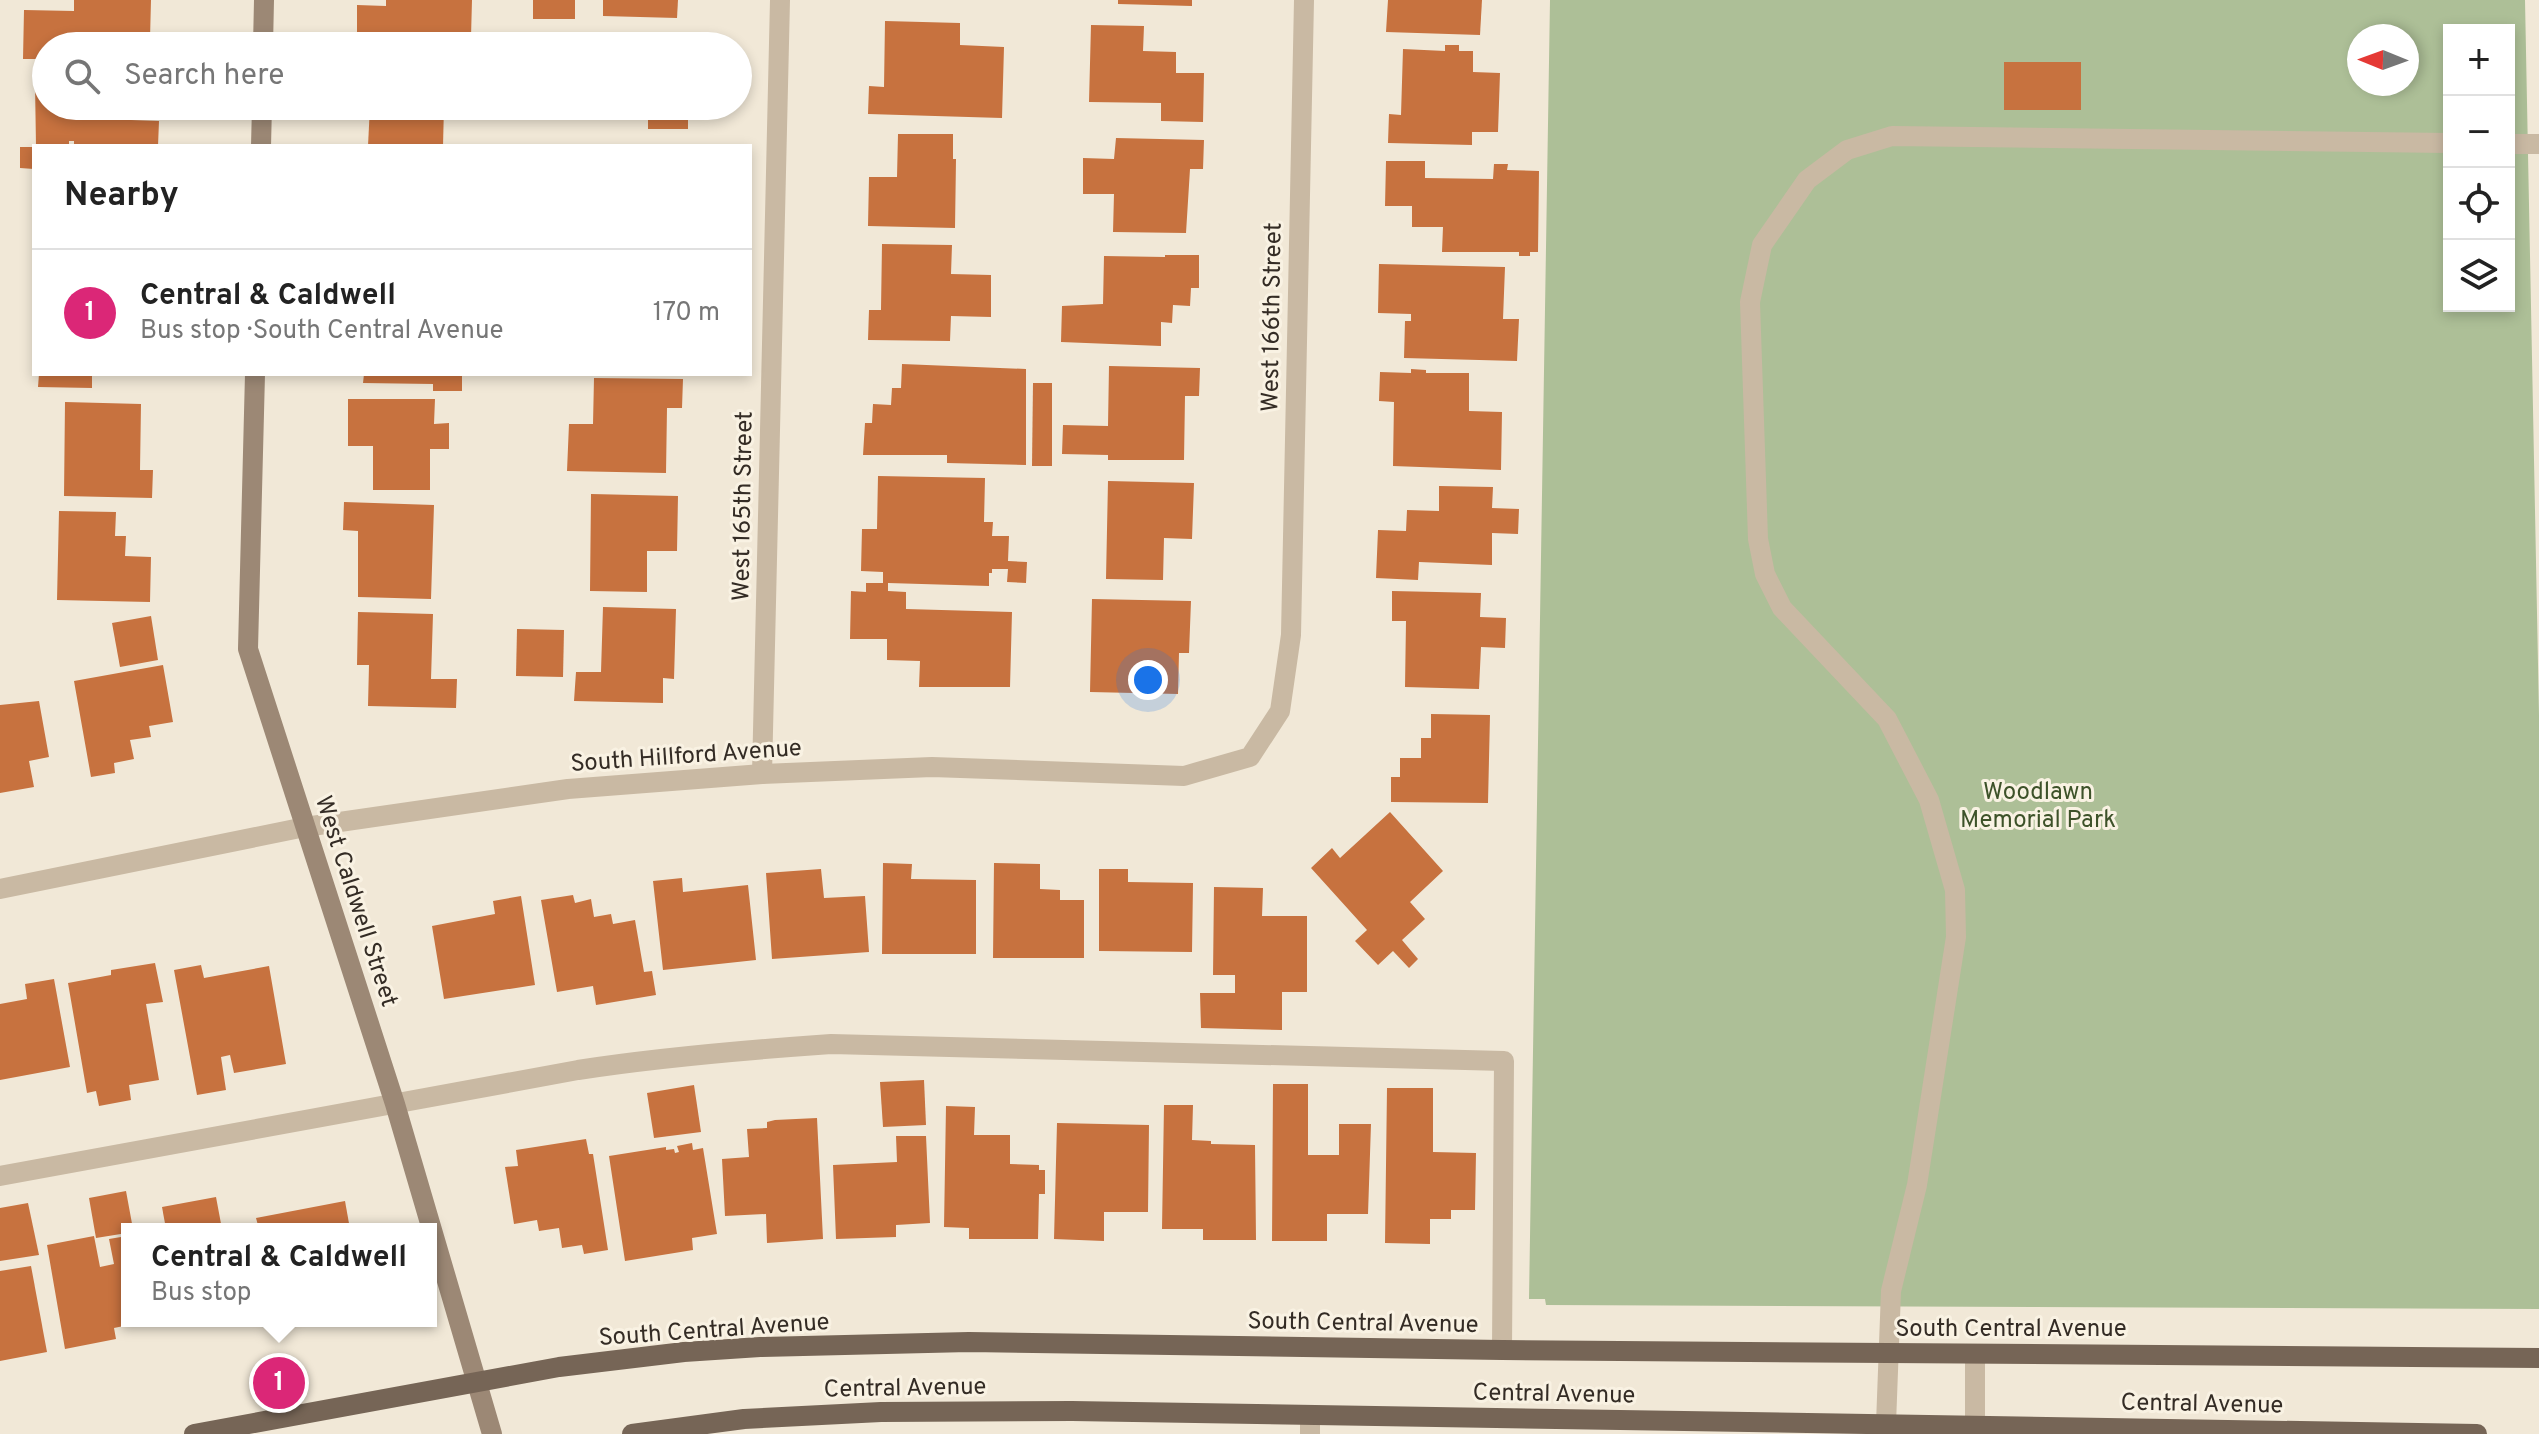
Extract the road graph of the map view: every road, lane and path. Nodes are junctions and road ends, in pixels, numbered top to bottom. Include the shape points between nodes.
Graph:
1 (264, 0) edge
2 (780, 0) edge
3 (1304, 0) edge
4 (263, 32) edge
5 (262, 120) edge
6 (2443, 143) edge
7 (261, 144) edge
8 (2515, 144) edge
9 (2539, 144) edge
10 (255, 376) edge
11 (1291, 635) joint
12 (762, 774) junction
13 (305, 827) junction
14 (0, 889) edge
15 (395, 1104) junction
16 (0, 1176) edge
17 (430, 1223) edge
18 (437, 1246) edge
19 (1502, 1350) junction
20 (1887, 1353) junction
21 (1975, 1354) junction
22 (2539, 1358) edge
23 (477, 1381) junction
24 (1310, 1424) edge
25 (1886, 1424) junction
26 (801, 1425) edge
27 (1975, 1430) edge
28 (656, 1432) edge
29 (194, 1434) edge
30 (492, 1434) edge
31 (632, 1434) edge
32 (2477, 1434) edge

1 - 4 street
2 - 12 street, West 165th Street
3 - 11 street, West 166th Street
5 - 7 street
6 - 20 street via 1892,136 1847,150 1807,180 1762,245 1750,302 1758,539 1765,574 1782,608 1887,719 1929,800 1955,890 1956,937 1917,1185 1891,1291
8 - 9 street
10 - 13 street, West Caldwell Street via 248,649
11 - 12 street, South Hillford Avenue via 1280,711 1250,757 1184,776 932,767
12 - 13 street, South Hillford Avenue via 568,789
13 - 14 street, South Hillford Avenue
13 - 15 street, West Caldwell Street
15 - 16 street
15 - 17 street, West Caldwell Street
15 - 19 street via 646,1059 831,1044 1504,1061
18 - 23 street, West Caldwell Street
19 - 20 main road, South Central Avenue
19 - 23 main road, South Central Avenue via 969,1342 760,1347
20 - 21 main road, South Central Avenue
20 - 25 street
21 - 22 main road, South Central Avenue
21 - 27 street
23 - 29 main road, South Central Avenue
23 - 30 street, West Caldwell Street
24 - 25 main road, Central Avenue
24 - 26 main road, Central Avenue via 881,1412
25 - 27 main road, Central Avenue
26 - 28 main road, Central Avenue via 744,1419
27 - 32 main road, Central Avenue
28 - 31 main road, Central Avenue

